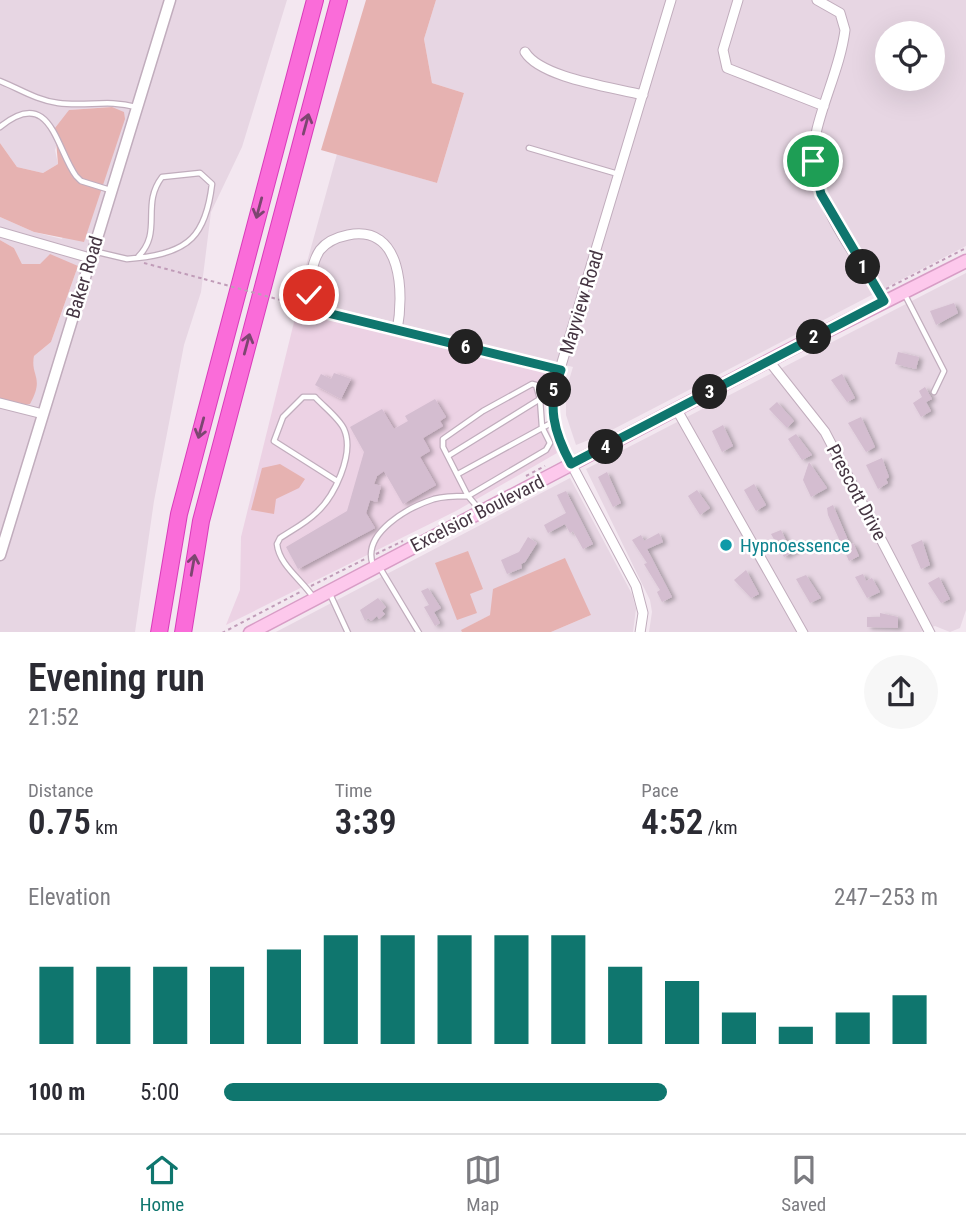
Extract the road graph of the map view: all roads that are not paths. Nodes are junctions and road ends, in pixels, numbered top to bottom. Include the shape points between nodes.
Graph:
1 (170, 0) edge
2 (315, 0) edge
3 (339, 0) edge
4 (671, 0) edge
5 (738, 0) edge
6 (817, 0) edge
7 (525, 52) dead end
8 (0, 81) edge
9 (643, 96) junction
10 (824, 106) junction
11 (137, 107) junction
12 (0, 127) edge
13 (529, 148) dead end
14 (619, 174) junction
15 (111, 190) junction
16 (0, 232) edge
17 (91, 255) junction
18 (137, 258) junction
19 (966, 261) edge
20 (902, 291) junction
21 (884, 301) junction
22 (397, 331) junction
23 (769, 361) junction
24 (561, 370) junction
25 (934, 392) dead end
26 (553, 394) junction
27 (540, 399) junction
28 (0, 403) edge
29 (677, 410) junction
30 (43, 414) junction
31 (553, 422) junction
32 (542, 427) junction
33 (448, 456) junction
34 (571, 464) junction
35 (458, 474) junction
36 (337, 481) junction
37 (468, 496) junction
38 (481, 511) junction
39 (0, 555) edge
40 (375, 565) junction
41 (328, 590) junction
42 (314, 598) junction
43 (159, 632) edge
44 (183, 632) edge
45 (250, 632) edge
46 (348, 632) edge
47 (419, 632) edge
48 (640, 632) edge
49 (803, 632) edge
50 (930, 632) edge

1 - 11 street, Baker Road
2 -> 43 highway via 179,514
44 -> 3 highway via 201,521
4 - 9 street, Mayview Road
5 - 10 street via 723,50 727,68
6 - 10 street via 840,13 845,30
7 - 9 street via 530,61 545,69
8 - 11 lane via 56,103 116,101
9 - 14 street, Mayview Road
10 - 21 street via 814,145 816,178
11 - 15 street, Baker Road
12 - 15 lane via 23,114 53,126 76,176
13 - 14 lane
14 - 24 street, Mayview Road
15 - 17 street, Baker Road
16 - 17 street
17 - 18 lane
17 - 30 street, Baker Road
18 - 18 lane via 152,236 149,205 152,190 162,177 205,176 212,184 210,205 190,243
19 - 20 main road, Excelsior Boulevard
20 - 21 main road, Excelsior Boulevard
20 - 25 lane via 944,371
21 - 23 main road, Excelsior Boulevard
22 - 22 street via 397,264 389,249 367,235 347,235 323,246 307,308
22 - 24 street
23 - 29 main road, Excelsior Boulevard
23 - 50 street, Prescott Drive via 825,432
24 - 26 street, Mayview Road
26 - 27 lane
26 - 31 street, Mayview Road
27 - 32 lane
27 - 33 lane
27 - 33 lane via 532,384 483,411 443,439
28 - 30 street
29 - 34 main road, Excelsior Boulevard
29 - 49 street
30 - 39 street, Baker Road
31 - 32 lane
31 - 34 street, Mayview Road
32 - 35 lane
32 - 37 lane via 550,443 546,450
33 - 35 lane
34 - 38 main road, Excelsior Boulevard
34 - 48 street, Mayview Road via 636,586 643,612
35 - 37 lane
36 - 36 lane via 346,447 344,429 314,397 303,397 285,415 274,441
36 - 42 lane via 315,515 277,544 291,572
37 - 38 lane
37 - 40 lane via 431,500 386,525 373,544 370,558
38 - 40 main road, Excelsior Boulevard
40 - 41 main road, Excelsior Boulevard
40 - 47 lane
41 - 42 main road, Excelsior Boulevard
41 - 46 lane
42 - 45 main road, Excelsior Boulevard

